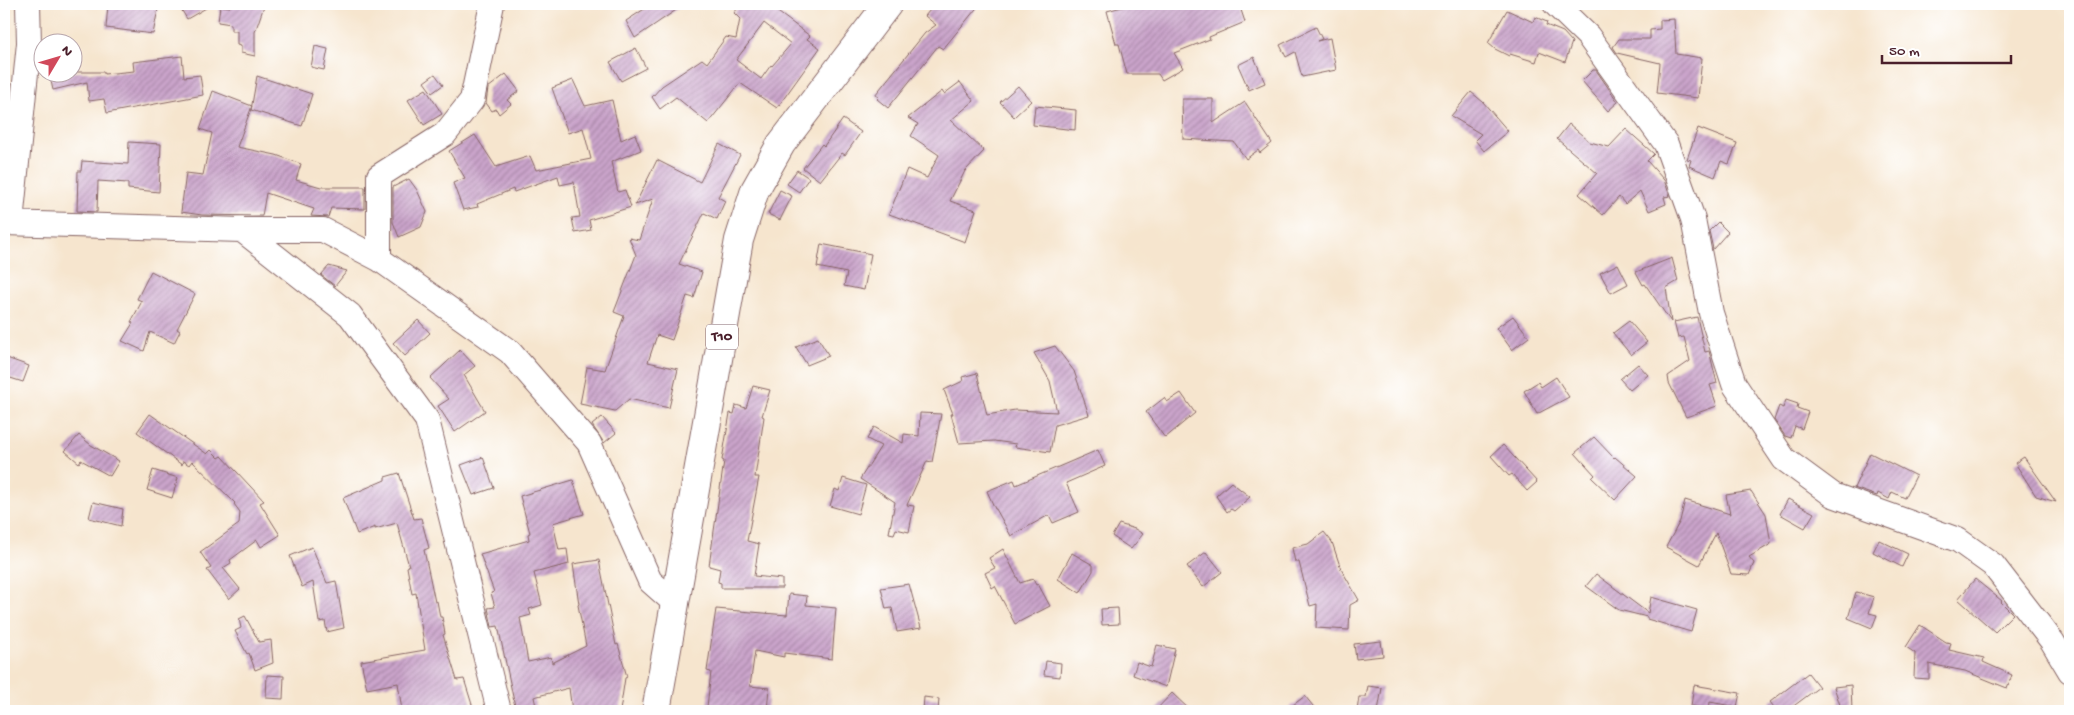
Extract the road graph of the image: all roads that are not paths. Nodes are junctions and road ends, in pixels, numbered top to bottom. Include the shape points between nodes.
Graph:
1 (28, 4) edge
2 (492, 4) edge
3 (888, 4) edge
4 (1555, 4) edge
5 (7, 222) edge
6 (242, 230) junction
7 (379, 259) junction
8 (676, 604) junction
9 (2070, 671) edge
10 (498, 711) edge
11 (656, 711) edge

1 - 5 street via 30,43
2 - 7 street via 472,100 445,134 379,176
3 - 8 highway, T10 via 781,144 756,190 739,240
4 - 9 street via 1588,36 1666,144 1693,219 1711,313 1734,384 1784,459 1833,494 1958,540 1993,564 2052,641
5 - 6 street
6 - 7 street via 323,230
6 - 10 street via 350,315 427,420
7 - 8 street via 510,352 547,394 589,443 650,581
8 - 11 highway, T10

